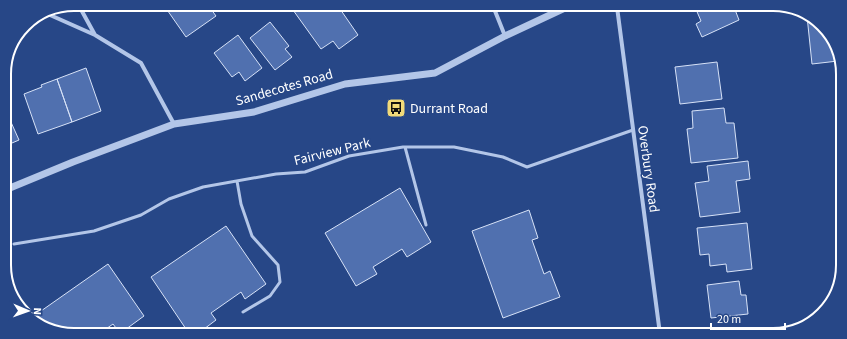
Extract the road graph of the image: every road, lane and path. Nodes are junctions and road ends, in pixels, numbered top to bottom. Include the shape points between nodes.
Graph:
1 (82, 11) edge
2 (495, 11) edge
3 (558, 11) edge
4 (618, 11) edge
5 (51, 16) edge
6 (95, 35) junction
7 (505, 36) junction
8 (174, 124) junction
9 (633, 130) junction
10 (405, 147) junction
11 (238, 181) junction
12 (11, 188) edge
13 (426, 225) dead end
14 (14, 244) dead end
15 (243, 312) dead end
16 (659, 328) edge

1 - 6 street
2 - 7 street
3 - 7 street, Sandecotes Road
4 - 9 street, Overbury Road
5 - 6 street
6 - 8 street via 141,63
7 - 8 street, Sandecotes Road via 435,73 345,84 254,112
8 - 12 street, Sandecotes Road
9 - 10 lane, Fairview Park via 527,167 503,157 454,147
9 - 16 street, Overbury Road
10 - 11 lane, Fairview Park via 350,156 305,172
10 - 13 lane
11 - 14 lane, Fairview Park via 202,187 169,199 141,215 94,231
11 - 15 lane via 241,204 252,236 278,265 280,282 270,296

